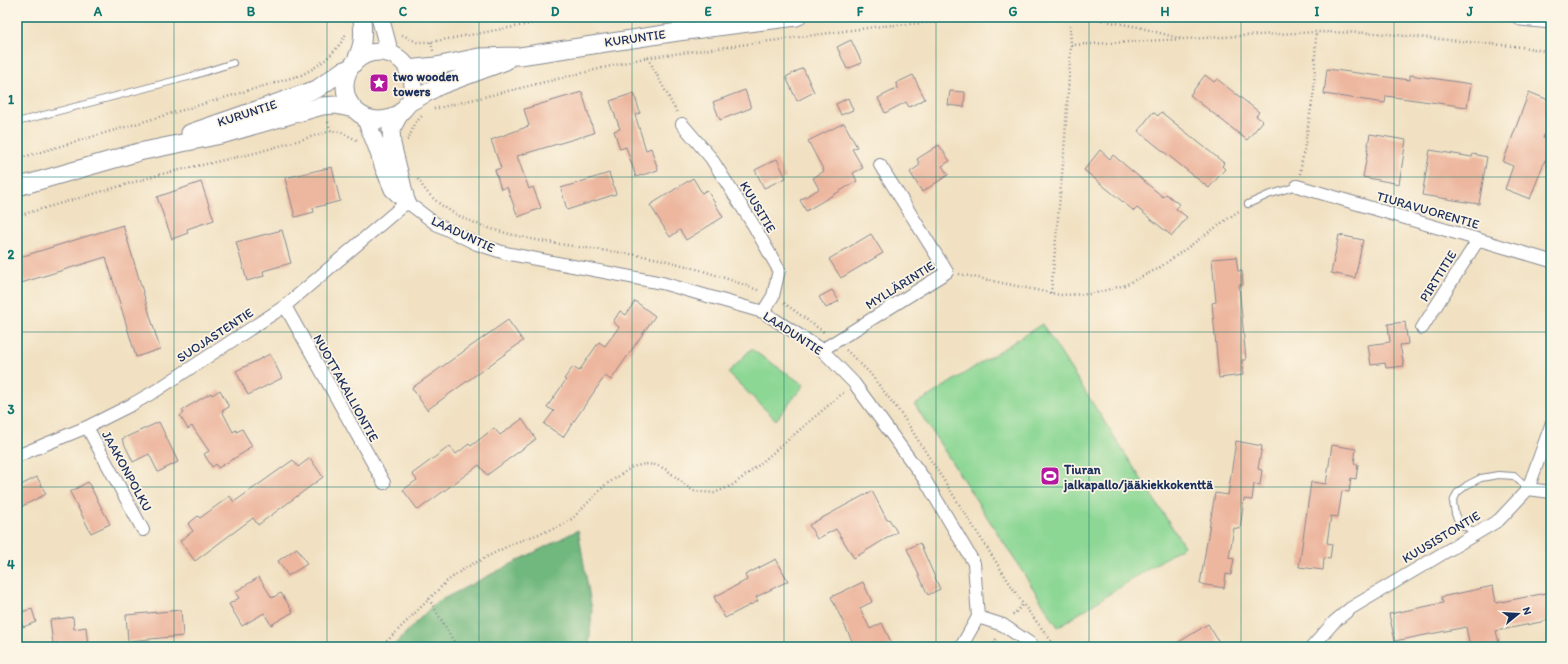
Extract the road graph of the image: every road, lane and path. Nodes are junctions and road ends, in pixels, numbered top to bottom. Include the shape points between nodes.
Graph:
1 (362, 17) edge
2 (380, 17) edge
3 (797, 17) edge
4 (1521, 17) edge
5 (1551, 20) edge
6 (1070, 25) dead end
7 (1316, 32) junction
8 (1182, 40) junction
9 (1071, 45) junction
10 (1551, 52) edge
11 (390, 54) junction
12 (520, 56) junction
13 (648, 58) junction
14 (233, 63) dead end
15 (353, 65) junction
16 (407, 69) junction
17 (404, 109) junction
18 (433, 109) dead end
19 (427, 110) dead end
20 (359, 113) junction
21 (17, 122) edge
22 (682, 124) joint
23 (409, 139) junction
24 (385, 145) junction
25 (411, 146) dead end
26 (139, 152) junction
27 (880, 165) dead end
28 (416, 174) dead end
29 (17, 186) edge
30 (1297, 186) junction
31 (407, 202) junction
32 (1248, 204) joint
33 (17, 216) edge
34 (1478, 240) junction
35 (1551, 261) edge
36 (947, 272) junction
37 (1051, 293) junction
38 (773, 296) junction
39 (284, 306) junction
40 (763, 312) junction
41 (1422, 328) dead end
42 (838, 341) junction
43 (822, 350) junction
44 (869, 372) junction
45 (854, 383) junction
46 (1551, 425) edge
47 (87, 426) junction
48 (17, 456) edge
49 (384, 483) dead end
50 (1528, 489) junction
51 (1551, 492) edge
52 (143, 530) dead end
53 (1476, 532) junction
54 (429, 599) junction
55 (978, 617) junction
56 (381, 647) edge
57 (457, 647) edge
58 (961, 647) edge
59 (1033, 647) edge
60 (1056, 647) edge
61 (1312, 647) edge

1 - 15 main road via 363,42
2 - 11 main road
3 - 12 main road, KURUNTIE
4 - 5 main road
6 - 9 path
7 - 8 path
7 - 10 path via 1376,33
7 - 30 path via 1314,90
8 - 9 path
8 - 13 path via 1138,27 1096,19 991,18 882,26
9 - 37 path
11 - 15 main road via 371,53
11 - 16 main road via 400,60
12 - 16 main road, KURUNTIE via 479,57
12 - 17 main road, KURUNTIE via 439,86
13 - 18 path
13 - 22 path
14 - 21 lane
15 - 20 main road via 346,78 345,89 348,100
15 - 26 main road, KURUNTIE via 317,89
16 - 17 main road via 412,87 411,96
17 - 20 main road via 392,118 383,120 374,120
17 - 24 main road
19 - 23 path via 414,124
20 - 24 main road
20 - 26 main road, KURUNTIE via 336,105 322,106 221,135
22 - 38 street, KUUSITIE via 711,158 779,270
23 - 24 path
23 - 25 path
24 - 31 main road
24 - 33 path via 365,149 349,135 331,131 255,153 162,174
26 - 29 main road, KURUNTIE
27 - 36 street, MYLLÄRINTIE
28 - 38 path via 423,187 437,201 487,228 557,244 657,259 707,272
30 - 32 lane
30 - 34 street, TIURAVUORENTIE
31 - 39 street, SUOJASTENTIE
31 - 40 street, LAADUNTIE via 436,224 477,244 504,253 662,283
32 - 37 path via 1159,268 1125,285 1092,294
34 - 35 street, TIURAVUORENTIE
34 - 41 street, PIRTTITIE
36 - 37 path
36 - 42 street, MYLLÄRINTIE
38 - 40 street, KUUSITIE
38 - 42 path
39 - 47 street, SUOJASTENTIE via 157,390
39 - 49 street, NUOTTAKALLIONTIE
40 - 43 street, LAADUNTIE
42 - 43 street, MYLLÄRINTIE
42 - 44 path
43 - 45 street, LAADUNTIE
44 - 45 path
44 - 60 path via 902,415 1023,604
45 - 54 path via 754,470 731,486 714,493 693,491 667,470 656,465 632,467 604,486 574,518 561,526 514,543 465,568
45 - 55 street, LAADUNTIE via 925,480 974,563
46 - 50 street, KUUSISTONTIE
47 - 48 street, SUOJASTENTIE
47 - 52 street, JAAKONPOLKU
50 - 51 street
50 - 53 street, KUUSISTONTIE via 1499,520
50 - 53 lane via 1514,476 1498,475 1481,478 1457,493 1453,502 1459,523
53 - 61 street, KUUSISTONTIE via 1350,608
54 - 56 path
54 - 57 path
55 - 58 street
55 - 59 street via 1003,625

